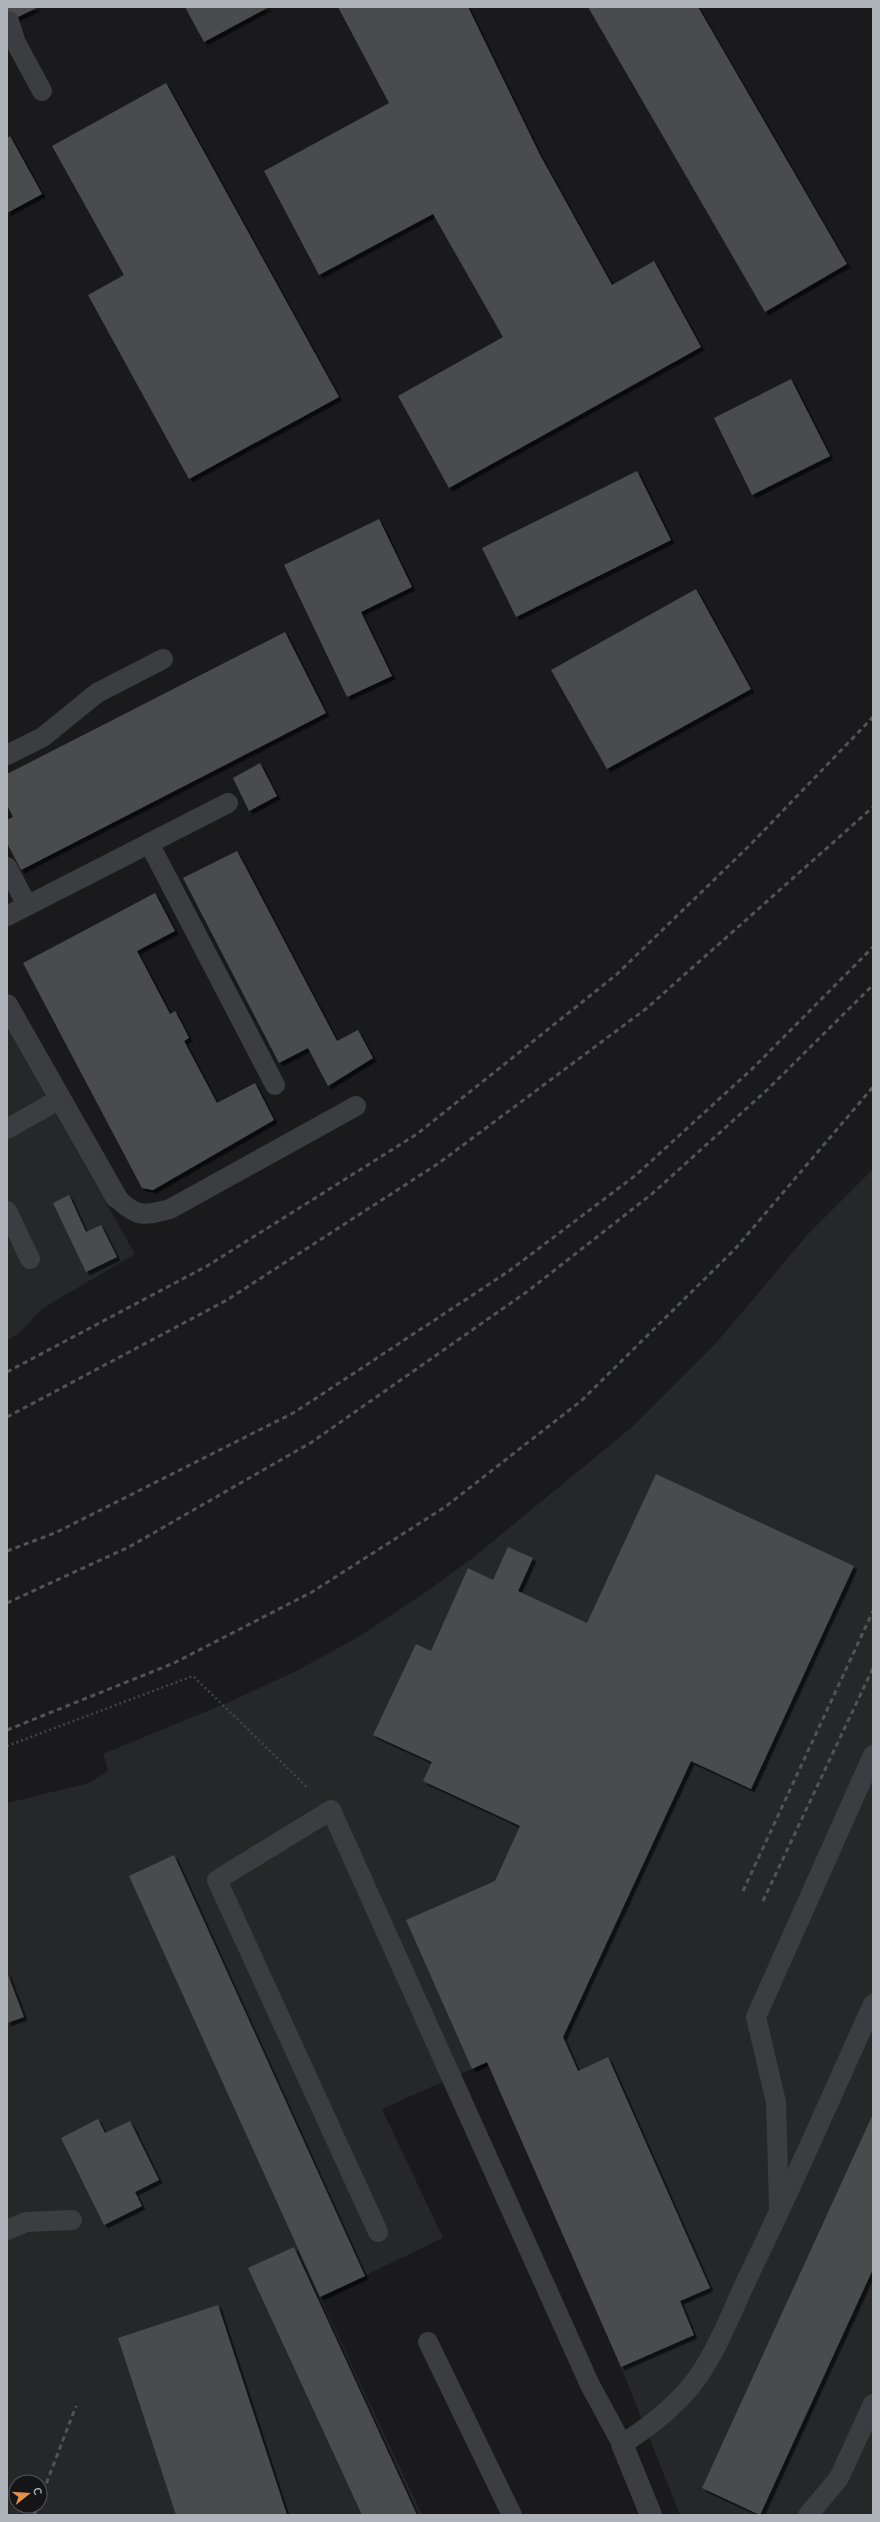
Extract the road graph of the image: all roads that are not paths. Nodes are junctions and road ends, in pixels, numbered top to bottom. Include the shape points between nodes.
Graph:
1 (9, 21) dead end
2 (42, 91) dead end
3 (163, 659) dead end
4 (7, 755) edge
5 (228, 803) dead end
6 (149, 843) junction
7 (7, 867) edge
8 (27, 905) junction
9 (7, 916) edge
10 (7, 1005) edge
11 (275, 1085) dead end
12 (60, 1099) junction
13 (356, 1106) dead end
14 (7, 1129) edge
15 (116, 1197) joint
16 (7, 1211) edge
17 (30, 1259) dead end
18 (873, 1756) edge
19 (873, 2004) edge
20 (779, 2213) junction
21 (72, 2220) dead end
22 (7, 2230) edge
23 (378, 2232) dead end
24 (428, 2342) dead end
25 (873, 2404) edge
26 (622, 2444) junction
27 (512, 2515) edge
28 (651, 2515) edge
29 (808, 2515) edge

1 - 2 lane via 16,43
3 - 4 lane via 97,692 43,737
5 - 6 lane
6 - 8 lane
6 - 11 lane
7 - 8 lane
8 - 9 lane
10 - 12 street
12 - 14 lane
12 - 15 street
13 - 15 lane via 170,1208 149,1214 131,1212
16 - 17 lane
18 - 20 lane via 756,2016 776,2102
19 - 20 lane
20 - 26 lane via 709,2357 691,2386 669,2411
21 - 22 lane via 26,2222
23 - 26 lane via 217,1880 331,1810 586,2378
24 - 27 lane
25 - 29 lane via 839,2478
26 - 28 street

